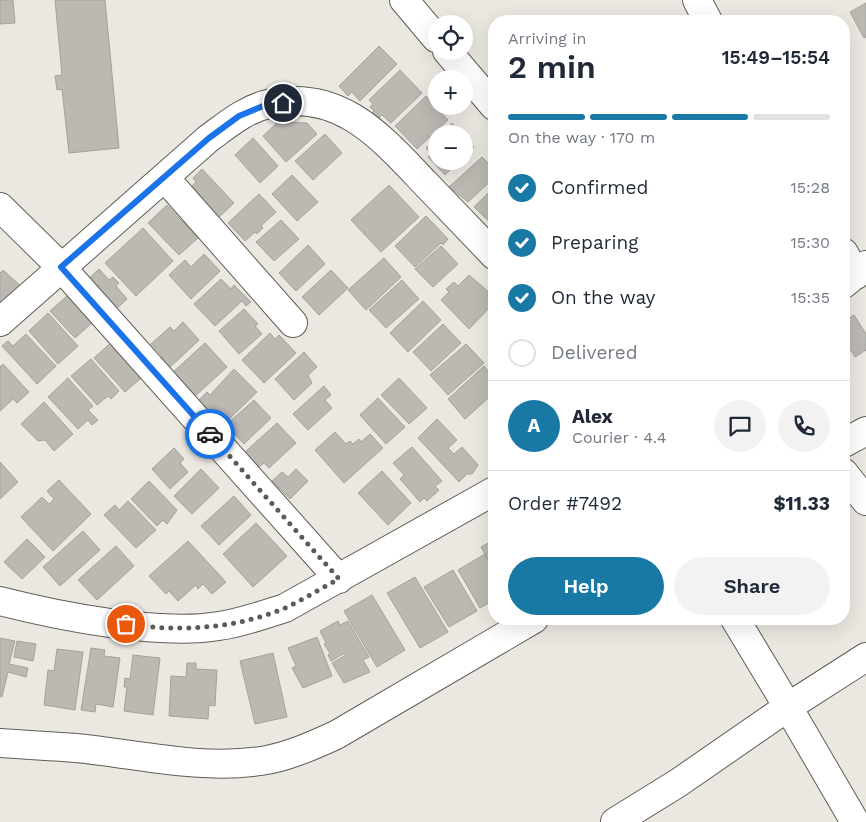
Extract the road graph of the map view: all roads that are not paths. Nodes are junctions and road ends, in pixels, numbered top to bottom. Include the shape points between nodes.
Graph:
1 (404, 0) edge
2 (697, 0) edge
3 (705, 15) edge
4 (428, 28) edge
5 (455, 60) edge
6 (488, 99) edge
7 (165, 178) junction
8 (0, 207) edge
9 (488, 249) edge
10 (61, 267) junction
11 (0, 322) edge
12 (293, 323) dead end
13 (866, 431) edge
14 (850, 440) edge
15 (850, 481) edge
16 (488, 494) edge
17 (866, 501) edge
18 (339, 579) junction
19 (0, 601) edge
20 (524, 625) edge
21 (739, 625) edge
22 (866, 657) edge
23 (788, 707) junction
24 (0, 743) edge
25 (615, 822) edge
26 (855, 822) edge

1 - 4 street
2 - 3 street
5 - 6 street
7 - 9 street via 239,116 268,104 322,103 348,114 379,134
7 - 10 street
7 - 12 street
8 - 10 street
10 - 11 street
10 - 18 street
13 - 14 street
15 - 17 street
16 - 18 street
18 - 19 street via 285,608 217,627 141,626
20 - 24 street via 336,735 261,761 209,763
21 - 23 street
22 - 23 street
23 - 25 street
23 - 26 street

